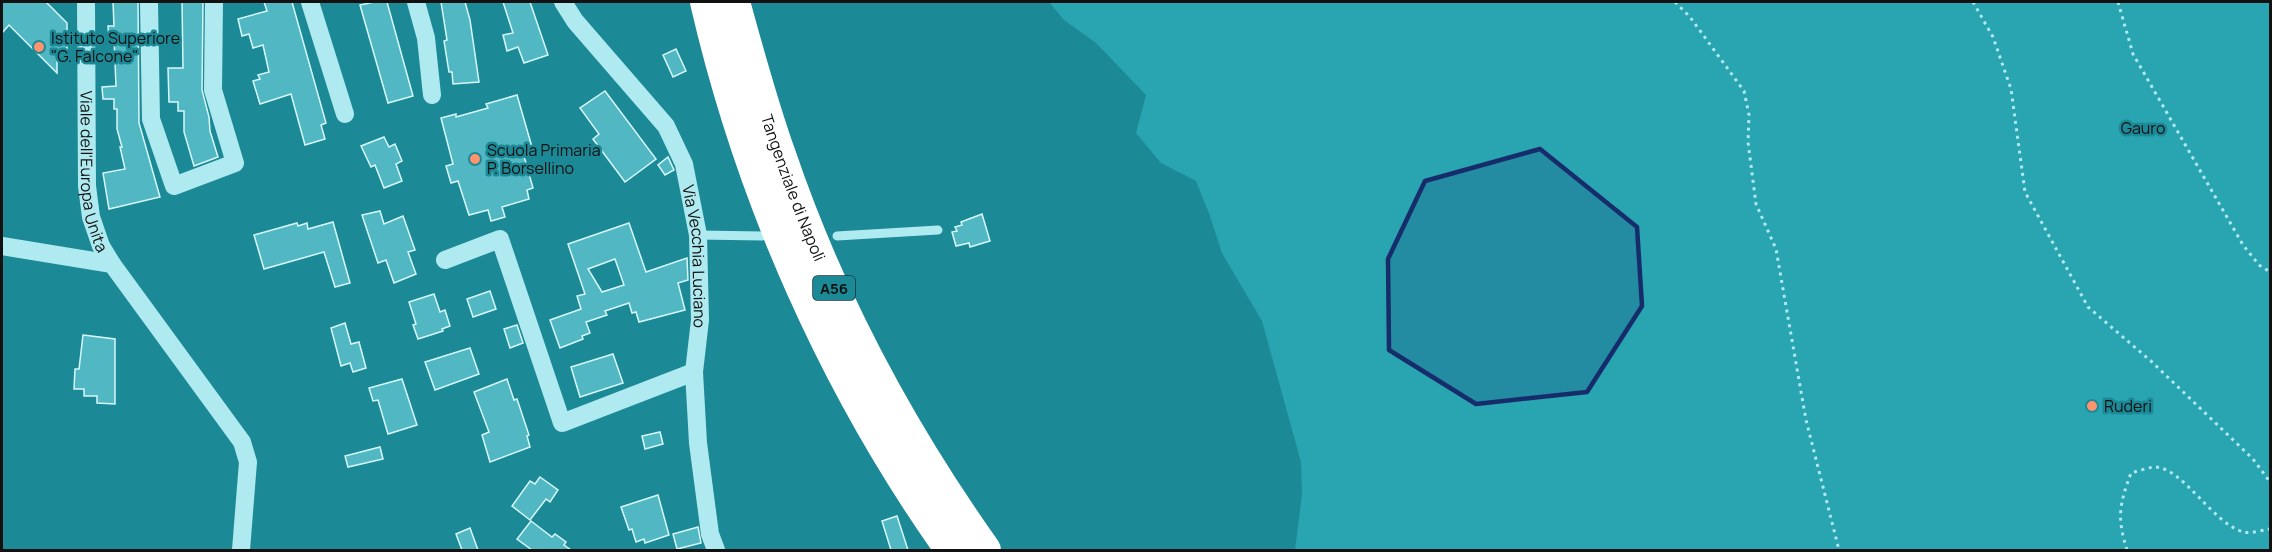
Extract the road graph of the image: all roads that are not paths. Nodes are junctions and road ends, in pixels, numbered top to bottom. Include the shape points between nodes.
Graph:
1 (86, 2) edge
2 (148, 2) edge
3 (214, 2) edge
4 (310, 2) edge
5 (416, 2) edge
6 (563, 2) edge
7 (706, 2) edge
8 (734, 2) edge
9 (432, 95) dead end
10 (345, 114) dead end
11 (938, 230) dead end
12 (698, 235) junction
13 (762, 236) dead end
14 (837, 236) dead end
15 (2, 246) edge
16 (445, 260) dead end
17 (112, 264) junction
18 (694, 372) junction
19 (241, 550) edge
20 (716, 550) edge
21 (951, 550) edge
22 (985, 550) edge

1 - 17 street, Viale dell'Europa Unita via 87,186 91,217
2 - 3 street via 151,119 174,186 235,164 213,90
4 - 10 street
5 - 9 street via 426,38
6 - 12 street, Via Vecchia Luciano via 666,126 684,164
7 - 21 highway, Tangenziale di Napoli / A56 via 753,164 815,319 867,417
8 - 22 highway, Tangenziale di Napoli / A56 via 780,155 852,328 891,403
11 - 14 lane
12 - 13 lane
12 - 18 street, Via Vecchia Luciano via 700,320
15 - 17 street
16 - 18 street via 500,239 562,423
17 - 19 street, Viale dell'Europa Unita via 242,442 248,462
18 - 20 street, Via Vecchia Luciano via 698,443 710,534

